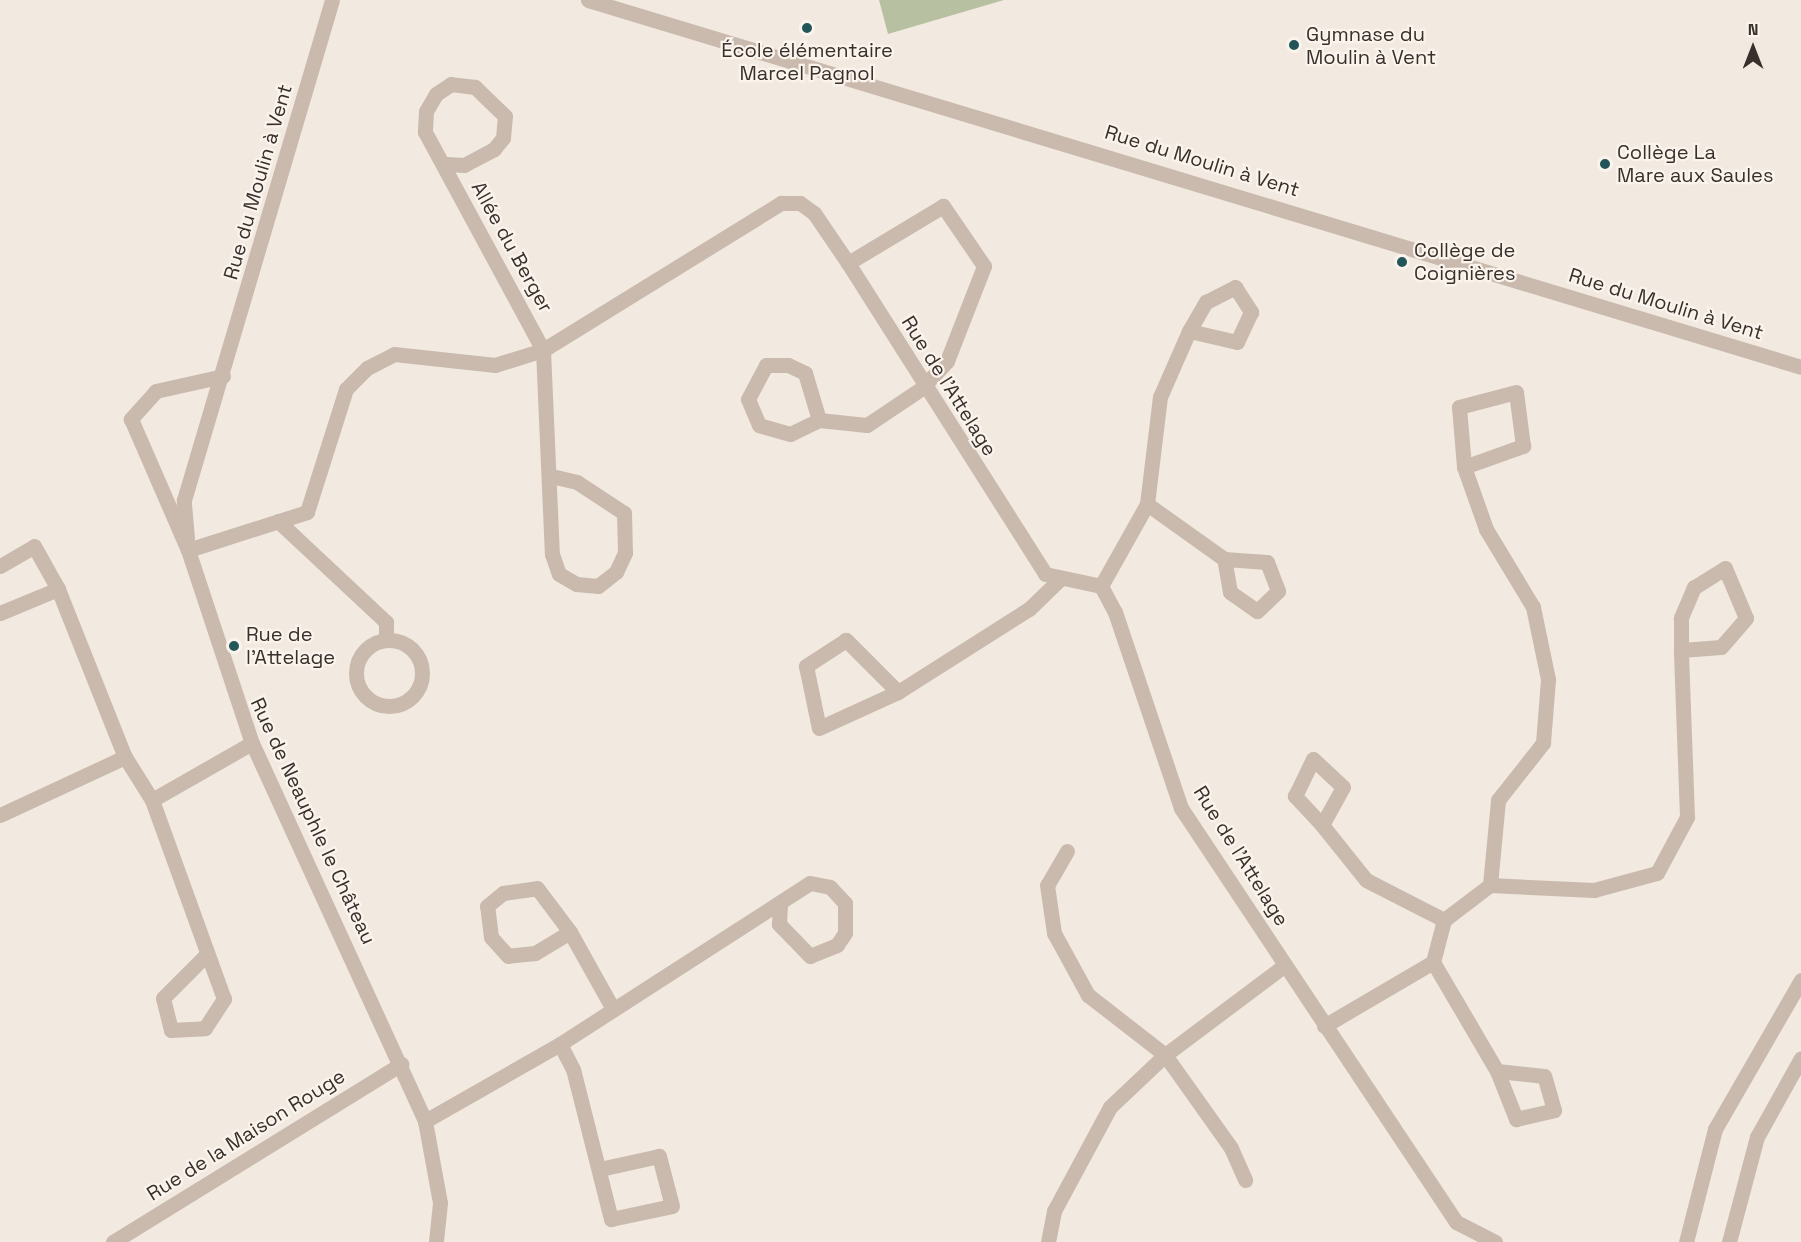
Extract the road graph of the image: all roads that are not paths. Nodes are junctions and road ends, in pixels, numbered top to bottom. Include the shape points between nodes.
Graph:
1 (332, 0) edge
2 (588, 0) edge
3 (446, 164) junction
4 (848, 263) junction
5 (1189, 332) dead end
6 (543, 350) junction
7 (1801, 367) edge
8 (223, 376) junction
9 (922, 388) junction
10 (819, 420) junction
11 (1464, 467) junction
12 (551, 476) junction
13 (1147, 504) junction
14 (278, 521) junction
15 (188, 550) junction
16 (1224, 559) dead end
17 (0, 566) edge
18 (1060, 579) junction
19 (1101, 586) junction
20 (58, 589) junction
21 (0, 613) edge
22 (386, 640) junction
23 (1681, 650) junction
24 (897, 692) junction
25 (252, 743) junction
26 (125, 757) junction
27 (152, 800) junction
28 (0, 815) edge
29 (1322, 825) dead end
30 (1067, 852) dead end
31 (1490, 885) junction
32 (780, 905) junction
33 (1444, 920) junction
34 (570, 932) junction
35 (207, 954) junction
36 (1433, 962) junction
37 (1285, 965) junction
38 (1801, 980) edge
39 (612, 1007) junction
40 (1324, 1026) junction
41 (560, 1044) junction
42 (1165, 1055) junction
43 (1801, 1058) edge
44 (400, 1064) junction
45 (1497, 1071) dead end
46 (425, 1120) junction
47 (600, 1169) junction
48 (1245, 1180) dead end
49 (1456, 1222) junction
50 (113, 1242) edge
51 (436, 1242) edge
52 (1048, 1242) edge
53 (1468, 1242) edge
54 (1495, 1242) edge
55 (1686, 1242) edge
56 (1729, 1242) edge

1 - 8 street, Rue du Moulin à Vent
2 - 7 street, Rue du Moulin à Vent
3 - 3 street, Allée du Berger via 464,165 494,150 503,138 505,116 475,87 451,84 436,94 426,111 425,132 433,154
3 - 6 street, Allée du Berger via 454,188
4 - 6 street, Rue de l'Attelage via 814,213 800,203 781,203
4 - 9 street, Rue de l'Attelage
4 - 9 street via 943,206 984,266 947,361
5 - 13 street via 1160,397
6 - 12 street
6 - 14 street, Rue de l'Attelage via 495,365 394,354 367,368 346,389 307,512
8 - 15 street, Rue du Moulin à Vent via 184,500
8 - 15 street, Rue de Neauphle le Château via 156,391 131,419
9 - 10 street via 867,425
9 - 18 street, Rue de l'Attelage via 1045,573
10 - 10 street via 805,373 788,365 766,365 748,399 759,425 790,434
11 - 11 street via 1523,446 1516,392 1459,407
11 - 31 street via 1486,529 1533,607 1548,679 1543,743 1498,800
12 - 12 street via 552,554 559,574 576,584 598,586 616,572 624,553 624,513 577,482
13 - 16 street
13 - 19 street
14 - 15 street, Rue de l'Attelage
14 - 22 street via 386,622
15 - 25 street, Rue de Neauphle le Château
17 - 20 street via 34,546
18 - 19 street, Rue de l'Attelage
18 - 24 street via 1029,609
19 - 37 street, Rue de l'Attelage via 1115,612 1181,808
20 - 21 street
20 - 26 street
22 - 22 street via 360,658 357,678 375,704 397,705 415,694 421,663 407,646
23 - 23 street via 1721,647 1746,618 1725,568 1694,587 1681,618
23 - 31 street via 1688,817 1657,873 1594,890
24 - 24 street via 819,728 806,666 846,640
25 - 27 street
25 - 44 street, Rue de Neauphle le Château
26 - 27 street
26 - 28 street
27 - 35 street
29 - 33 street via 1366,880
30 - 42 street via 1047,885 1054,933 1088,995
31 - 33 street
32 - 32 street via 810,883 830,887 845,903 845,933 837,945 810,956 779,924
32 - 39 street via 732,929
33 - 36 street
34 - 34 street via 537,888 503,893 487,906 491,937 508,956 535,953
34 - 39 street
35 - 35 street via 224,999 205,1028 171,1030 163,998
36 - 40 street
36 - 45 street
37 - 40 street, Rue de l'Attelage
37 - 42 street
38 - 55 street via 1715,1129
39 - 41 street
40 - 49 street, Rue de l'Attelage
41 - 46 street
41 - 47 street via 573,1069
42 - 48 street via 1231,1148
42 - 52 street via 1110,1107 1054,1211
43 - 56 street via 1757,1137
44 - 46 street, Rue de Neauphle le Château
44 - 50 street, Rue de la Maison Rouge
46 - 51 street, Rue de Neauphle le Château via 440,1203
47 - 47 street via 611,1219 672,1206 659,1156
49 - 53 street, Rue de l'Attelage
49 - 54 street, Rue de l'Attelage

